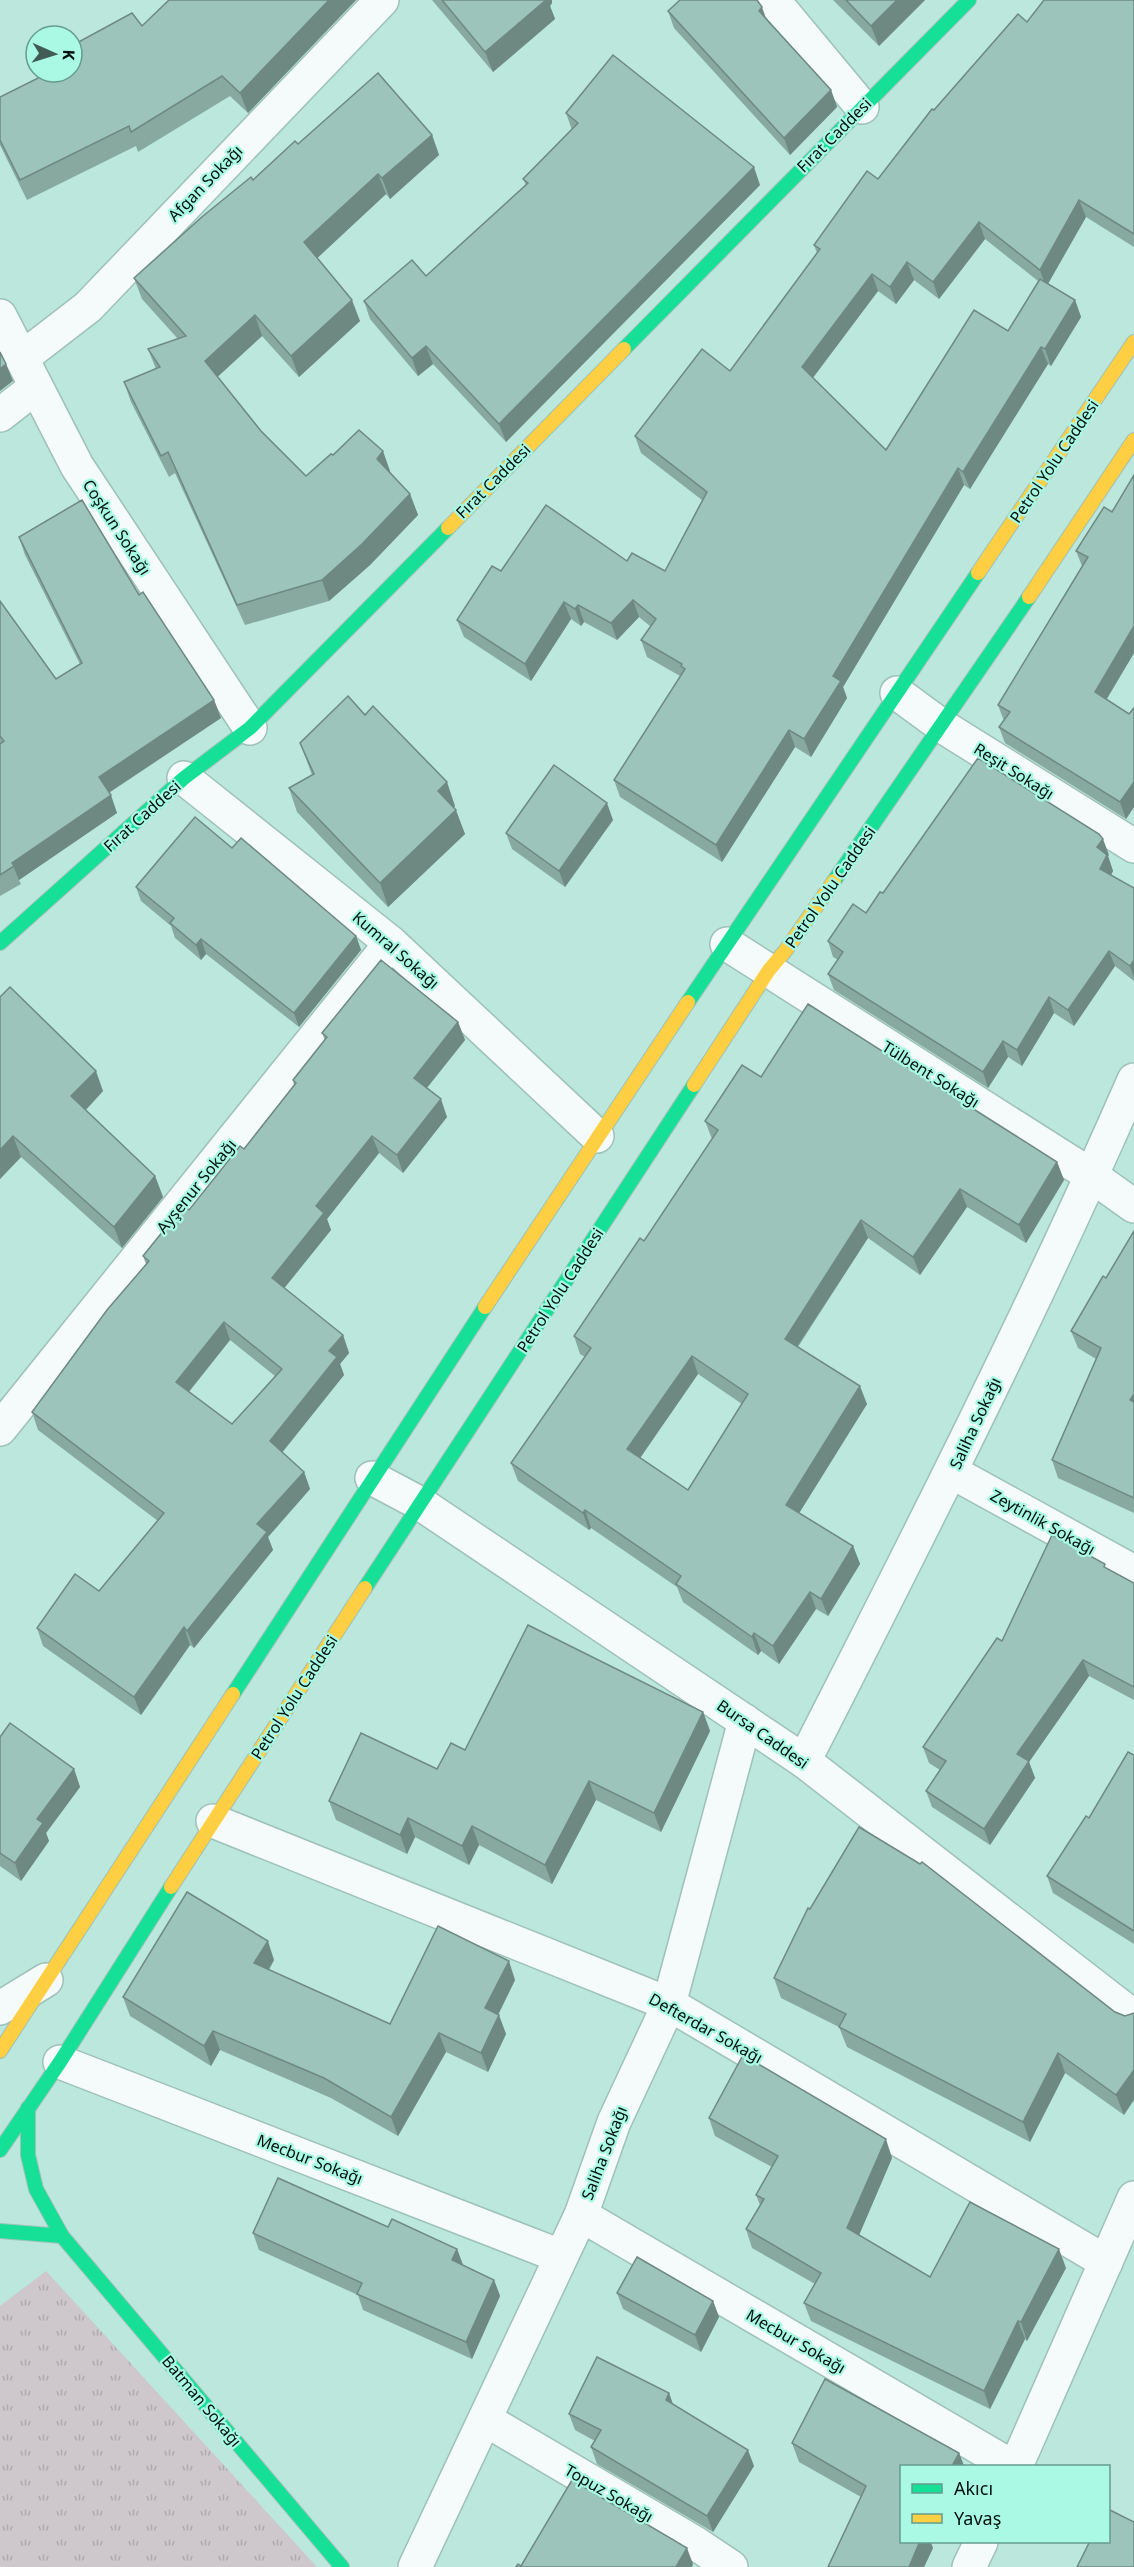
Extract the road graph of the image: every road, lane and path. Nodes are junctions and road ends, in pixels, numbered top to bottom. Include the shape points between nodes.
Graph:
1 (382, 0) edge
2 (773, 0) edge
3 (969, 0) edge
4 (862, 107) junction
5 (0, 316) edge
6 (1134, 342) edge
7 (22, 358) junction
8 (36, 387) junction
9 (0, 415) edge
10 (1134, 442) edge
11 (897, 693) junction
12 (942, 726) junction
13 (249, 728) junction
14 (184, 778) junction
15 (1134, 846) edge
16 (0, 943) edge
17 (392, 943) junction
18 (728, 944) junction
19 (769, 970) junction
20 (1134, 1080) edge
21 (597, 1136) junction
22 (1092, 1176) junction
23 (1134, 1206) edge
24 (0, 1429) edge
25 (952, 1472) junction
26 (372, 1478) junction
27 (420, 1504) junction
28 (1134, 1572) edge
29 (745, 1721) junction
30 (804, 1761) junction
31 (213, 1821) junction
32 (46, 1980) junction
33 (669, 2004) junction
34 (0, 2008) edge
35 (1134, 2017) edge
36 (0, 2051) edge
37 (60, 2062) junction
38 (28, 2108) junction
39 (0, 2150) edge
40 (1134, 2198) edge
41 (581, 2215) junction
42 (0, 2231) edge
43 (62, 2236) junction
44 (560, 2256) junction
45 (1106, 2262) junction
46 (486, 2420) junction
47 (1011, 2465) edge
48 (1013, 2465) edge
49 (980, 2543) edge
50 (342, 2567) edge
51 (415, 2567) edge
52 (731, 2567) edge
53 (969, 2567) edge

1 - 7 street, Afgan Sokağı via 88,307
2 - 4 street
3 - 4 main road, Fırat Caddesi
4 - 13 main road, Fırat Caddesi
5 - 7 street, Coşkun Sokağı
6 - 11 main road, Petrol Yolu Caddesi
7 - 8 street, Coşkun Sokağı
8 - 9 street
8 - 13 street, Coşkun Sokağı via 77,466
10 - 12 main road, Petrol Yolu Caddesi
11 - 12 street, Reşit Sokağı
11 - 18 main road, Petrol Yolu Caddesi
12 - 15 street, Reşit Sokağı
12 - 19 main road, Petrol Yolu Caddesi
13 - 14 main road, Fırat Caddesi
14 - 16 main road, Fırat Caddesi
14 - 17 street, Kumral Sokağı
17 - 21 street, Kumral Sokağı
17 - 24 street, Ayşenur Sokağı
18 - 19 street, Tülbent Sokağı
18 - 21 main road, Petrol Yolu Caddesi
19 - 22 street, Tülbent Sokağı
19 - 27 main road, Petrol Yolu Caddesi
20 - 22 street, Saliha Sokağı
21 - 26 main road, Petrol Yolu Caddesi
22 - 23 street, Tülbent Sokağı
22 - 25 street, Saliha Sokağı
25 - 28 street, Zeytinlik Sokağı
25 - 30 street, Saliha Sokağı
26 - 27 street, Bursa Caddesi
26 - 32 main road, Petrol Yolu Caddesi
27 - 29 street, Bursa Caddesi
27 - 31 main road, Petrol Yolu Caddesi
29 - 30 street, Bursa Caddesi
29 - 33 street, Saliha Sokağı
30 - 35 street, Bursa Caddesi
31 - 33 street, Defterdar Sokağı
31 - 37 main road, Petrol Yolu Caddesi
32 - 34 street
32 - 36 main road, Petrol Yolu Caddesi
33 - 41 street, Saliha Sokağı via 614,2122
33 - 45 street, Defterdar Sokağı
37 - 38 main road, Petrol Yolu Caddesi
37 - 44 street, Mecbur Sokağı
38 - 39 main road, Petrol Yolu Caddesi
38 - 43 main road, Batman Sokağı via 28,2155 36,2189
40 - 45 street
41 - 44 street, Saliha Sokağı
41 - 47 street, Mecbur Sokağı
42 - 43 main road
43 - 50 main road, Batman Sokağı
44 - 46 street, Saliha Sokağı
45 - 48 street
46 - 51 street, Saliha Sokağı
46 - 52 street, Topuz Sokağı
49 - 53 street

